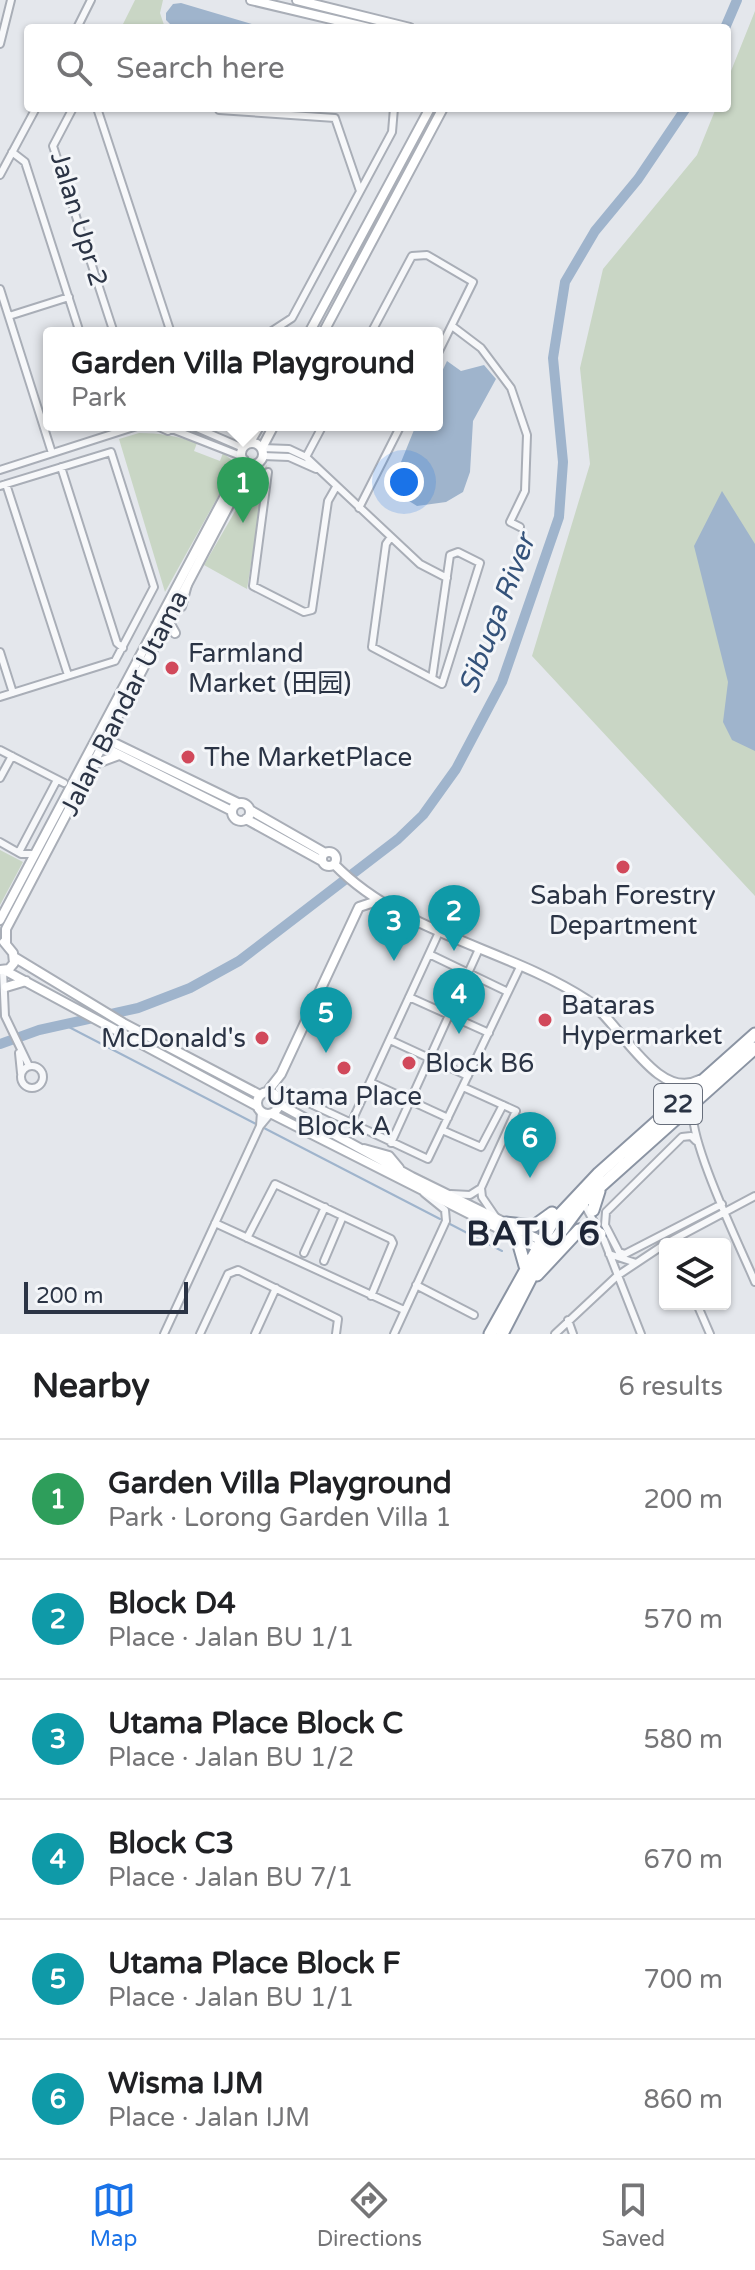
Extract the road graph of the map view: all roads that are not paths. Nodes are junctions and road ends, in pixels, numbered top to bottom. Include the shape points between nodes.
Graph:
1 (11, 0) edge
2 (91, 0) edge
3 (251, 0) edge
4 (297, 0) edge
5 (79, 24) edge
6 (352, 24) edge
7 (394, 24) edge
8 (0, 44) edge
9 (34, 112) edge
10 (71, 112) edge
11 (98, 112) edge
12 (248, 112) edge
13 (394, 112) edge
14 (428, 112) edge
15 (441, 112) edge
16 (12, 152) junction
17 (0, 175) edge
18 (360, 191) junction
19 (0, 289) edge
20 (69, 297) junction
21 (9, 316) junction
22 (452, 326) junction
23 (78, 327) edge
24 (112, 327) edge
25 (169, 327) edge
26 (278, 327) edge
27 (312, 327) edge
28 (326, 327) edge
29 (374, 327) edge
30 (443, 343) edge
31 (43, 424) edge
32 (45, 431) edge
33 (121, 431) edge
34 (185, 431) edge
35 (202, 431) edge
36 (257, 431) edge
37 (272, 431) edge
38 (320, 431) edge
39 (398, 431) edge
40 (263, 452) junction
41 (52, 453) junction
42 (246, 454) junction
43 (304, 460) junction
44 (25, 462) junction
45 (61, 467) junction
46 (0, 470) edge
47 (268, 472) dead end
48 (30, 476) junction
49 (3, 485) edge
50 (336, 487) junction
51 (359, 508) junction
52 (520, 527) dead end
53 (391, 537) junction
54 (447, 578) junction
55 (169, 616) junction
56 (161, 630) junction
57 (175, 633) dead end
58 (149, 635) junction
59 (123, 648) junction
60 (0, 652) edge
61 (68, 675) junction
62 (432, 679) junction
63 (13, 693) junction
64 (0, 697) edge
65 (116, 720) junction
66 (101, 741) junction
67 (0, 750) edge
68 (120, 750) junction
69 (12, 756) junction
70 (92, 765) junction
71 (0, 778) edge
72 (65, 784) junction
73 (235, 807) junction
74 (248, 815) junction
75 (0, 842) edge
76 (19, 852) junction
77 (34, 854) junction
78 (359, 889) junction
79 (377, 901) junction
80 (361, 906) junction
81 (0, 920) edge
82 (440, 930) junction
83 (3, 942) edge
84 (479, 949) junction
85 (429, 954) junction
86 (14, 957) junction
87 (520, 967) junction
88 (3, 971) edge
89 (468, 973) junction
90 (27, 981) junction
91 (6, 987) junction
92 (508, 992) junction
93 (409, 997) junction
94 (4, 1011) junction
95 (449, 1015) junction
96 (489, 1033) junction
97 (755, 1034) edge
98 (390, 1040) junction
99 (755, 1048) edge
100 (19, 1051) junction
101 (430, 1058) junction
102 (29, 1066) junction
103 (21, 1073) junction
104 (710, 1074) junction
105 (468, 1076) junction
106 (370, 1082) junction
107 (463, 1087) junction
108 (272, 1095) junction
109 (410, 1101) junction
110 (696, 1101) junction
111 (503, 1105) junction
112 (265, 1112) junction
113 (448, 1118) junction
114 (352, 1121) junction
115 (442, 1130) junction
116 (696, 1141) junction
117 (391, 1143) junction
118 (601, 1178) junction
119 (585, 1186) junction
120 (481, 1188) junction
121 (424, 1193) junction
122 (447, 1194) junction
123 (755, 1196) edge
124 (585, 1202) junction
125 (325, 1207) junction
126 (724, 1208) junction
127 (462, 1213) junction
128 (343, 1216) junction
129 (446, 1221) junction
130 (501, 1221) junction
131 (215, 1223) junction
132 (552, 1223) junction
133 (675, 1228) junction
134 (680, 1236) junction
135 (602, 1237) junction
136 (658, 1237) joint
137 (247, 1238) junction
138 (517, 1238) junction
139 (677, 1238) edge
140 (543, 1246) junction
141 (659, 1249) edge
142 (304, 1253) dead end
143 (609, 1254) junction
144 (324, 1261) dead end
145 (636, 1263) junction
146 (525, 1267) junction
147 (617, 1276) junction
148 (755, 1282) edge
149 (527, 1284) junction
150 (416, 1285) junction
151 (276, 1288) junction
152 (371, 1296) junction
153 (404, 1310) junction
154 (700, 1310) edge
155 (474, 1315) dead end
156 (568, 1320) junction
157 (397, 1333) edge
158 (164, 1334) edge
159 (200, 1334) edge
160 (255, 1334) edge
161 (336, 1334) edge
162 (490, 1334) edge
163 (502, 1334) edge
164 (555, 1334) edge
165 (573, 1334) edge
166 (641, 1334) edge
167 (710, 1334) edge

1 - 8 street
2 - 5 street
3 - 6 street
4 - 7 street
9 - 16 street
10 - 24 street, Jalan Upr 2 via 53,146
11 - 25 street
12 - 18 street via 335,118
13 - 18 street via 393,128
14 - 27 street
15 - 28 street
16 - 17 street
16 - 20 street via 25,162
18 - 26 street via 292,318
19 - 21 street
20 - 21 street
20 - 23 street
21 - 31 street
22 - 29 street via 473,282 427,255 414,254
22 - 30 street
22 - 52 street via 481,348 511,388 527,435 525,491 510,522
32 - 41 street
33 - 41 street
34 - 42 street
35 - 42 street
36 - 42 street, Jalan Bandar Utama
37 - 40 street, Jalan Bandar Utama
38 - 43 street
39 - 51 street
40 - 42 street
40 - 42 street, Jalan Bandar Utama via 260,462
40 - 43 street via 289,449
41 - 44 street
42 - 55 street, Jalan Bandar Utama
42 - 58 street
43 - 50 street
44 - 46 street
44 - 48 street
45 - 48 street
45 - 59 street via 117,643
45 - 59 street via 106,452 113,456 154,587
47 - 50 street via 253,584 304,612 312,610 328,501
48 - 49 street
49 - 61 street
50 - 51 street
51 - 53 street
53 - 54 street via 420,564
53 - 62 street via 372,647
54 - 62 street
54 - 62 street via 455,551 480,563 444,683
55 - 56 street, Jalan Bandar Utama
55 - 57 street
56 - 58 street
56 - 65 street, Jalan Bandar Utama
58 - 66 street via 110,710
59 - 61 street via 112,663
60 - 63 street
61 - 63 street
63 - 64 street
65 - 66 street, Jalan Bandar Utama
65 - 68 street
66 - 68 street
66 - 70 street, Jalan Bandar Utama
66 - 72 street, Jalan Bandar Utama
67 - 69 street
68 - 70 street
68 - 73 street
68 - 73 street via 205,797
69 - 71 street
69 - 72 street
70 - 83 street, Jalan Bandar Utama
72 - 76 street
72 - 77 street, Jalan Bandar Utama
73 - 74 street via 246,804
73 - 74 street via 237,820
74 - 78 street via 324,857 335,855 334,864
75 - 76 street
76 - 77 street
77 - 81 street, Jalan Bandar Utama
78 - 79 street
78 - 80 street
79 - 80 street
79 - 82 street
80 - 108 street
82 - 84 street
82 - 85 street
83 - 86 street
84 - 87 street
84 - 89 street
85 - 89 street
85 - 93 street
86 - 88 street via 12,967
86 - 108 street via 123,1023
87 - 92 street
87 - 104 street via 590,1002 664,1080 690,1084
88 - 90 street
88 - 91 street
88 - 94 street
89 - 92 street
89 - 95 street
90 - 91 street
90 - 112 street
91 - 94 street
92 - 96 street
93 - 95 street
93 - 98 street
94 - 100 street
95 - 96 street
95 - 101 street
96 - 105 street
97 - 104 highway, 22
98 - 101 street
98 - 106 street
99 - 110 highway, 22
100 - 102 street
100 - 103 street
101 - 105 street
101 - 109 street
102 - 103 street
102 - 103 street via 41,1072 39,1085 26,1087
104 - 118 highway, 22
105 - 107 street
106 - 109 street
106 - 114 street
107 - 111 street
107 - 113 street
108 - 112 street
108 - 112 street
108 - 114 street
108 - 122 street via 359,1149
109 - 113 street
109 - 117 street
110 - 116 street via 691,1115
110 - 118 highway, 22
111 - 115 street via 481,1147
111 - 120 street via 516,1111
112 - 121 street
112 - 131 street
113 - 115 street
114 - 117 street
115 - 117 street via 428,1159
116 - 126 street
116 - 136 street via 682,1137 606,1212 605,1225 619,1252 630,1253
118 - 119 highway, 22
118 - 124 highway
118 - 130 highway via 577,1185 540,1224
119 - 124 highway
119 - 132 highway, 22
120 - 122 street via 470,1195
120 - 130 street
121 - 127 street
121 - 129 street via 445,1210
122 - 130 street
123 - 126 street
124 - 132 highway
124 - 135 street
124 - 135 street
124 - 140 highway, 22
125 - 128 street
125 - 137 street via 272,1184
125 - 142 street
126 - 133 street
126 - 134 street
126 - 148 street
127 - 129 street
127 - 138 street
128 - 144 street
128 - 152 street via 392,1241
129 - 150 street
130 - 140 street
131 - 137 street
131 - 158 street
132 - 140 highway, 22
133 - 134 street
133 - 136 street
134 - 139 street
135 - 143 street
135 - 149 highway via 587,1229 576,1232
137 - 152 street
138 - 140 street
138 - 146 highway
140 - 146 highway, 22
140 - 149 highway, 22
141 - 145 street
143 - 145 street
143 - 147 street
145 - 147 street
146 - 162 highway, 22
147 - 156 street
147 - 166 street
149 - 163 highway, 22
150 - 153 street
150 - 155 street
151 - 159 street via 232,1271
151 - 160 street
151 - 161 street via 338,1319
152 - 153 street
153 - 157 street
154 - 167 street
156 - 164 street
156 - 165 street

